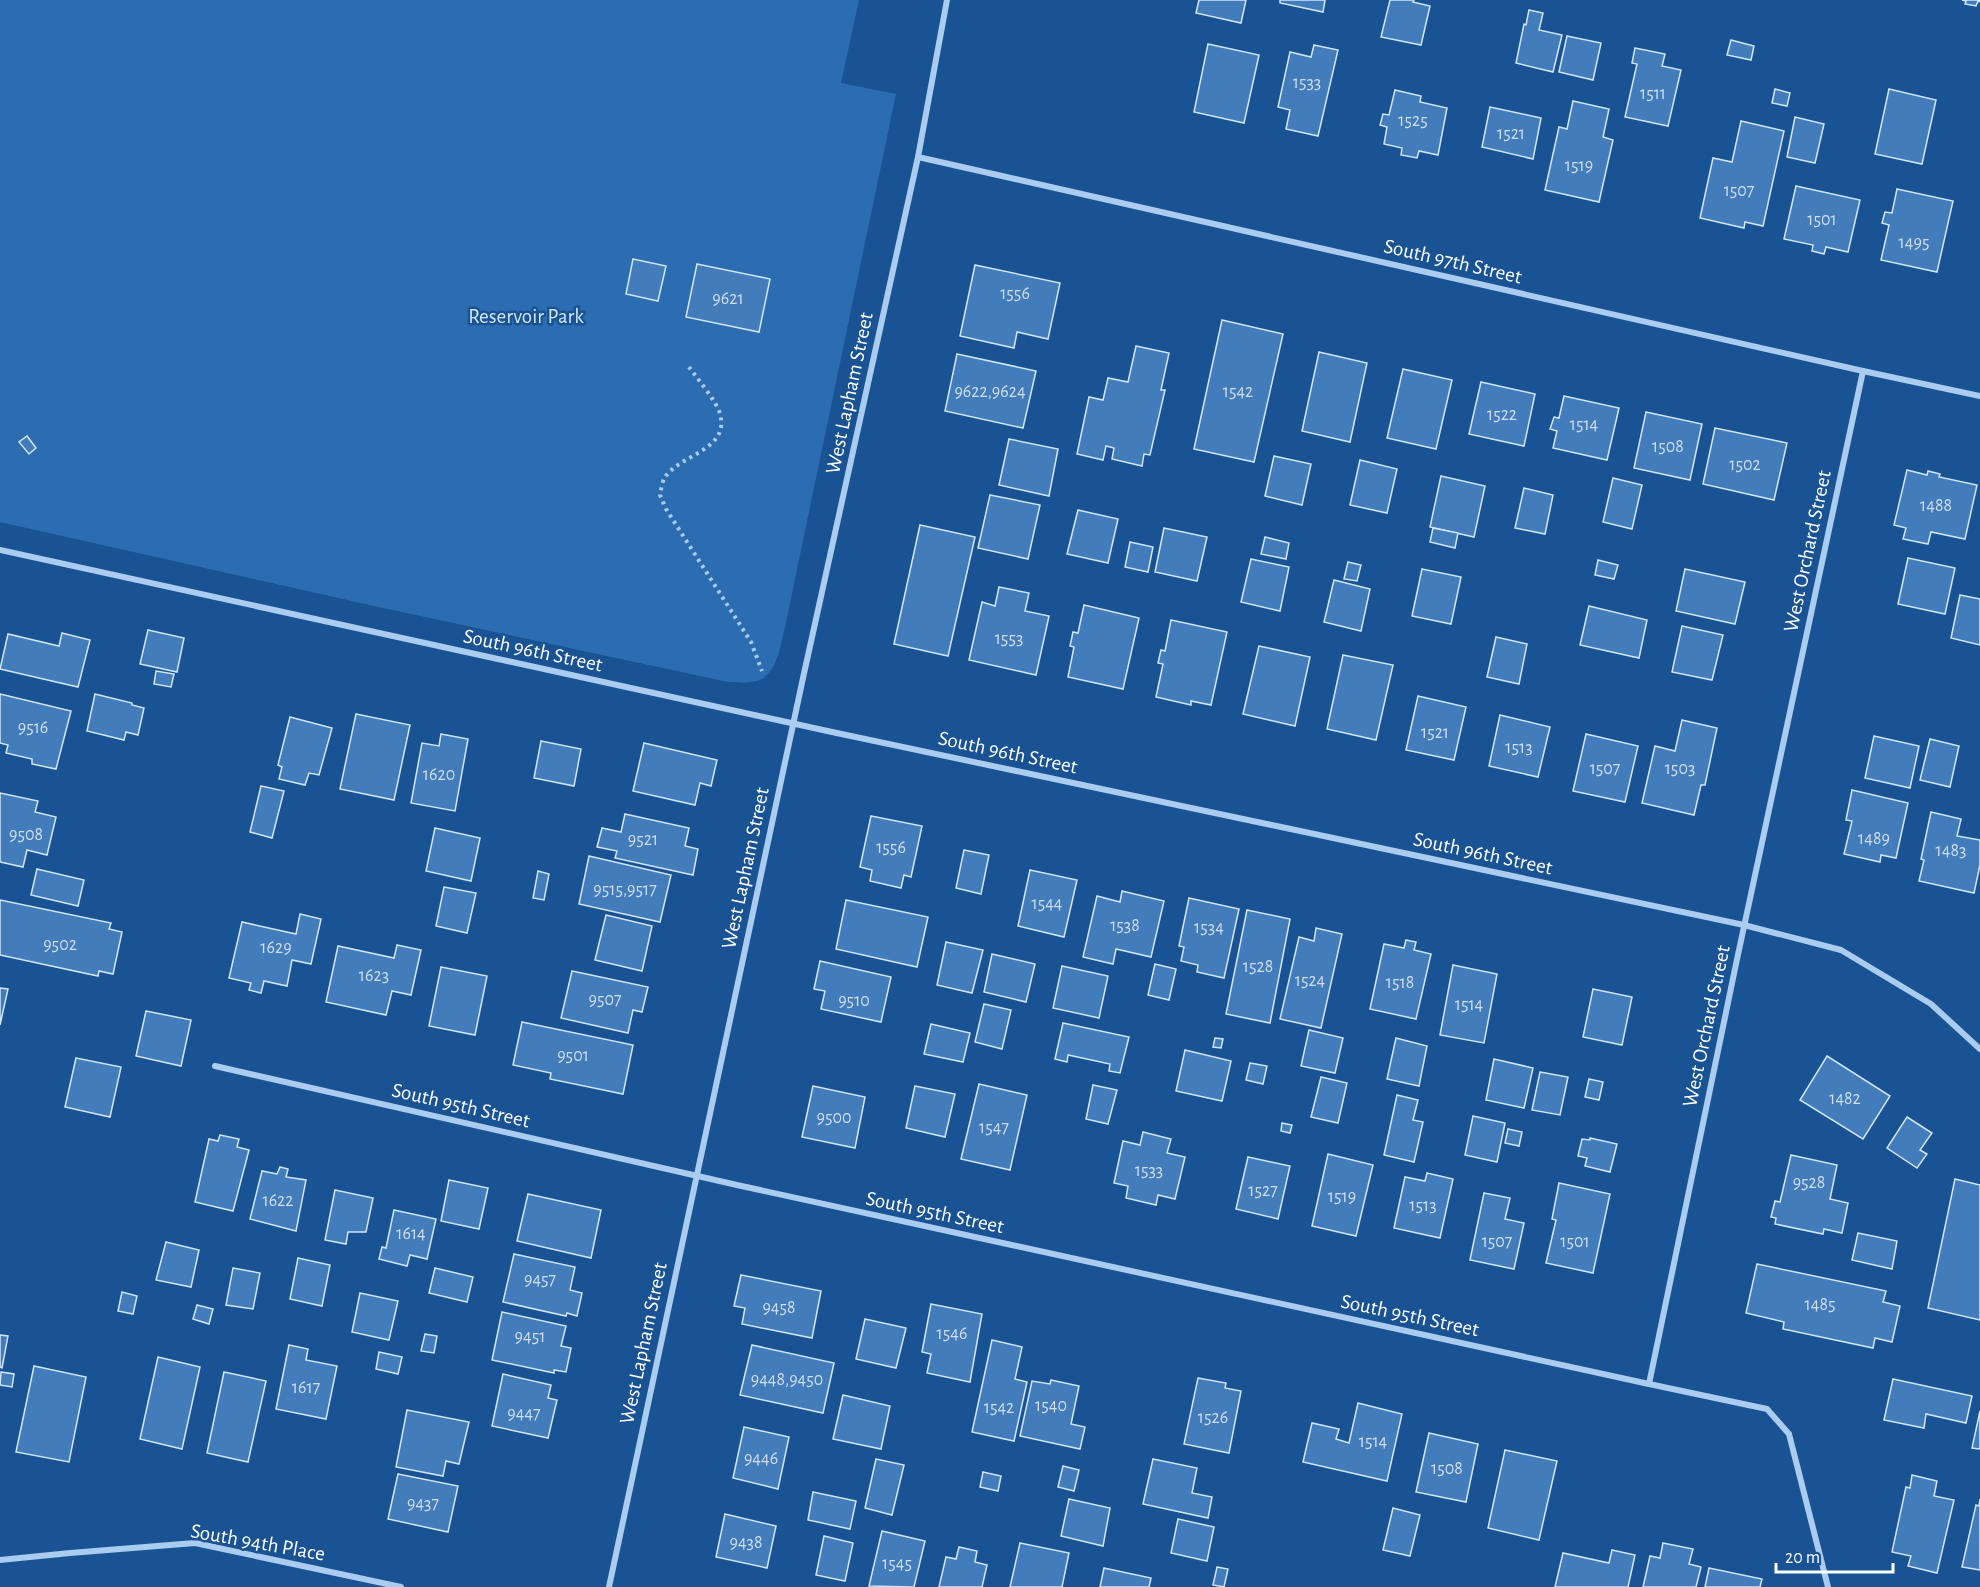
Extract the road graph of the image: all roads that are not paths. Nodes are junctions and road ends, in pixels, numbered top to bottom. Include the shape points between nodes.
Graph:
1 (947, 0) edge
2 (918, 157) junction
3 (1863, 371) junction
4 (1980, 396) edge
5 (0, 550) edge
6 (793, 723) junction
7 (1744, 925) junction
8 (1980, 1049) edge
9 (215, 1066) dead end
10 (695, 1176) junction
11 (1649, 1384) junction
12 (0, 1560) edge
13 (400, 1587) edge
14 (609, 1587) edge
15 (1828, 1587) edge

1 - 2 street, West Lapham Street
2 - 3 street, South 97th Street
2 - 6 street, West Lapham Street
3 - 4 street, South 97th Street
3 - 7 street, West Orchard Street
5 - 6 street, South 96th Street
6 - 7 street, South 96th Street
6 - 10 street, West Lapham Street
7 - 8 street, South 96th Street via 1841,950 1931,1004
7 - 11 street, West Orchard Street
9 - 10 street, South 95th Street
10 - 11 street, South 95th Street
10 - 14 street, West Lapham Street
11 - 15 street via 1767,1409 1789,1434
12 - 13 street, South 94th Place via 195,1543

